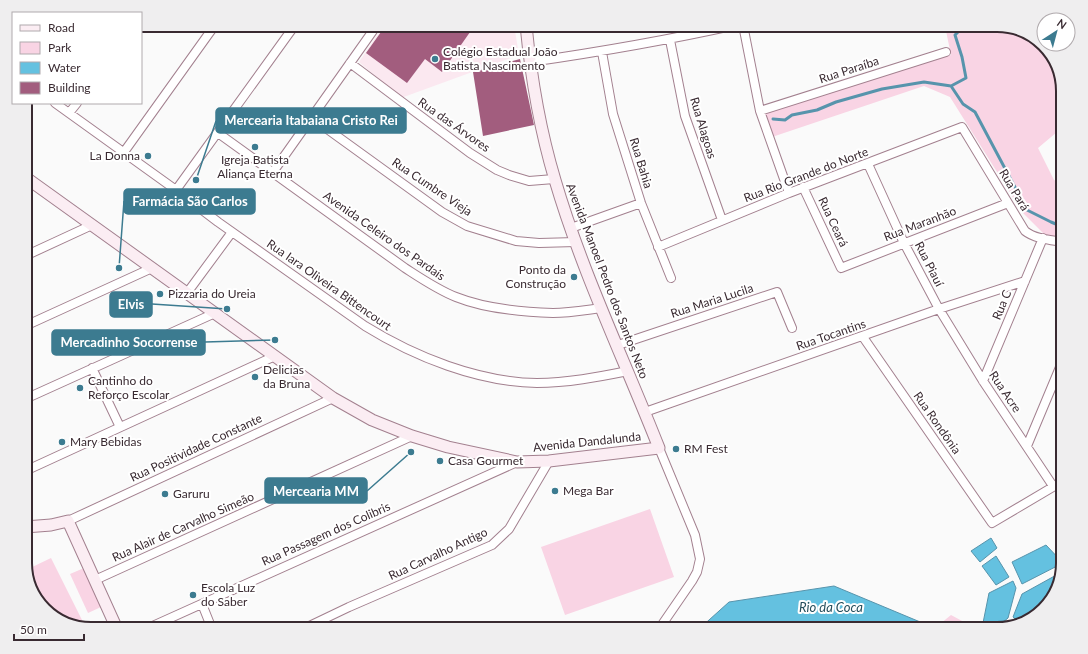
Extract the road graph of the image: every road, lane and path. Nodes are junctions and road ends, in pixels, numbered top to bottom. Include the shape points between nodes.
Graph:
1 (210, 32) edge
2 (290, 32) edge
3 (372, 32) edge
4 (527, 32) edge
5 (705, 32) edge
6 (744, 32) edge
7 (670, 40) junction
8 (602, 52) junction
9 (946, 52) dead end
10 (530, 62) junction
11 (350, 64) junction
12 (56, 104) edge
13 (76, 104) edge
14 (760, 111) junction
15 (70, 113) junction
16 (312, 118) junction
17 (962, 127) joint
18 (218, 133) junction
19 (124, 152) junction
20 (868, 164) junction
21 (273, 172) junction
22 (554, 179) junction
23 (32, 183) edge
24 (804, 187) junction
25 (176, 190) junction
26 (789, 193) junction
27 (641, 203) junction
28 (1008, 203) junction
29 (722, 220) junction
30 (92, 225) junction
31 (571, 228) junction
32 (232, 232) junction
33 (1043, 238) junction
34 (1056, 241) edge
35 (576, 242) junction
36 (904, 243) junction
37 (658, 247) junction
38 (32, 253) edge
39 (152, 268) junction
40 (841, 268) joint
41 (671, 278) dead end
42 (1025, 281) junction
43 (187, 293) junction
44 (602, 308) junction
45 (939, 309) junction
46 (215, 313) junction
47 (32, 323) edge
48 (792, 328) dead end
49 (863, 337) junction
50 (618, 345) junction
51 (275, 356) junction
52 (92, 368) junction
53 (628, 371) junction
54 (1056, 377) edge
55 (983, 380) junction
56 (32, 396) edge
57 (334, 398) junction
58 (645, 412) junction
59 (120, 427) junction
60 (412, 436) junction
61 (1027, 446) junction
62 (659, 448) junction
63 (549, 461) junction
64 (517, 462) junction
65 (32, 468) edge
66 (1056, 484) edge
67 (1053, 486) junction
68 (68, 521) junction
69 (32, 526) edge
70 (95, 580) junction
71 (202, 604) junction
72 (114, 622) edge
73 (162, 622) edge
74 (209, 622) edge
75 (318, 622) edge
76 (664, 622) edge

1 - 19 street
2 - 18 street
3 - 11 street
4 - 10 street, Avenida Manoel Pedro dos Santos Neto
5 - 7 street
6 - 14 street
7 - 8 street
7 - 29 street, Rua Alagoas via 690,134
8 - 10 street
8 - 27 street, Rua Bahia via 613,114
9 - 14 street, Rua Paraíba
10 - 22 street, Avenida Manoel Pedro dos Santos Neto
11 - 16 street
11 - 22 street, Rua das Árvores via 470,153 497,170 529,181
12 - 15 street, Rua Iara Oliveira Bittencourt
13 - 15 street
14 - 26 street
15 - 19 street, Rua Iara Oliveira Bittencourt
16 - 21 street
16 - 35 street, Rua Cumbre Vieja via 442,212 467,226 516,241 539,244
17 - 20 street, Rua Rio Grande do Norte
17 - 28 street, Rua Pará
18 - 21 street, Avenida Celeiro dos Pardais
18 - 25 street
19 - 25 street, Rua Iara Oliveira Bittencourt
20 - 24 street, Rua Rio Grande do Norte
20 - 36 street, Rua Piauí
21 - 44 street, Avenida Celeiro dos Pardais via 405,268 456,297 479,305 525,311 554,313
22 - 31 street, Avenida Manoel Pedro dos Santos Neto
23 - 30 street, Avenida Dandalunda
24 - 26 street, Rua Rio Grande do Norte
24 - 40 street, Rua Ceará
25 - 32 street, Rua Iara Oliveira Bittencourt
26 - 29 street, Rua Rio Grande do Norte
27 - 31 street
27 - 37 street, Rua Bahia
28 - 33 street, Rua Pará via 1025,231
28 - 36 street, Rua Maranhão
29 - 37 street, Rua Rio Grande do Norte
30 - 38 street
30 - 39 street, Avenida Dandalunda
31 - 35 street, Avenida Manoel Pedro dos Santos Neto
32 - 43 street
32 - 53 street, Rua Iara Oliveira Bittencourt via 365,326 390,341 442,364 494,378 537,383 587,379
33 - 34 street, Rua Pará
33 - 42 street, Rua C
35 - 44 street, Avenida Manoel Pedro dos Santos Neto
36 - 40 street, Rua Maranhão
36 - 45 street, Rua Piauí
37 - 41 street, Rua Bahia
39 - 43 street, Avenida Dandalunda
39 - 47 street
42 - 45 street, Rua Tocantins
42 - 55 street, Rua C
43 - 46 street, Avenida Dandalunda
44 - 50 street, Avenida Manoel Pedro dos Santos Neto
45 - 49 street, Rua Tocantins
45 - 55 street, Rua Acre
46 - 51 street, Avenida Dandalunda
46 - 52 street
48 - 50 street, Rua Maria Lucila via 777,292
49 - 58 street, Rua Tocantins
49 - 67 street, Rua Rondônia via 992,523
50 - 53 street, Avenida Manoel Pedro dos Santos Neto
51 - 57 street, Avenida Dandalunda
51 - 59 street
52 - 56 street
52 - 59 street
53 - 58 street, Avenida Manoel Pedro dos Santos Neto
54 - 61 street
55 - 61 street, Rua Acre
57 - 60 street, Avenida Dandalunda via 372,420
57 - 68 street, Rua Positividade Constante
58 - 62 street, Avenida Manoel Pedro dos Santos Neto
59 - 65 street
60 - 64 street, Avenida Dandalunda via 448,447
60 - 70 street, Rua Alair de Carvalho Simeão
61 - 67 street, Rua Acre
62 - 63 street, Avenida Dandalunda
62 - 76 street via 695,535 700,559 692,581
63 - 64 street, Avenida Dandalunda
63 - 75 street, Rua Carvalho Antigo via 509,530 492,545
64 - 71 street, Rua Passagem dos Colibris
66 - 67 street
68 - 69 street
68 - 70 street
70 - 72 street
71 - 73 street, Rua Passagem dos Colibris
71 - 74 street

